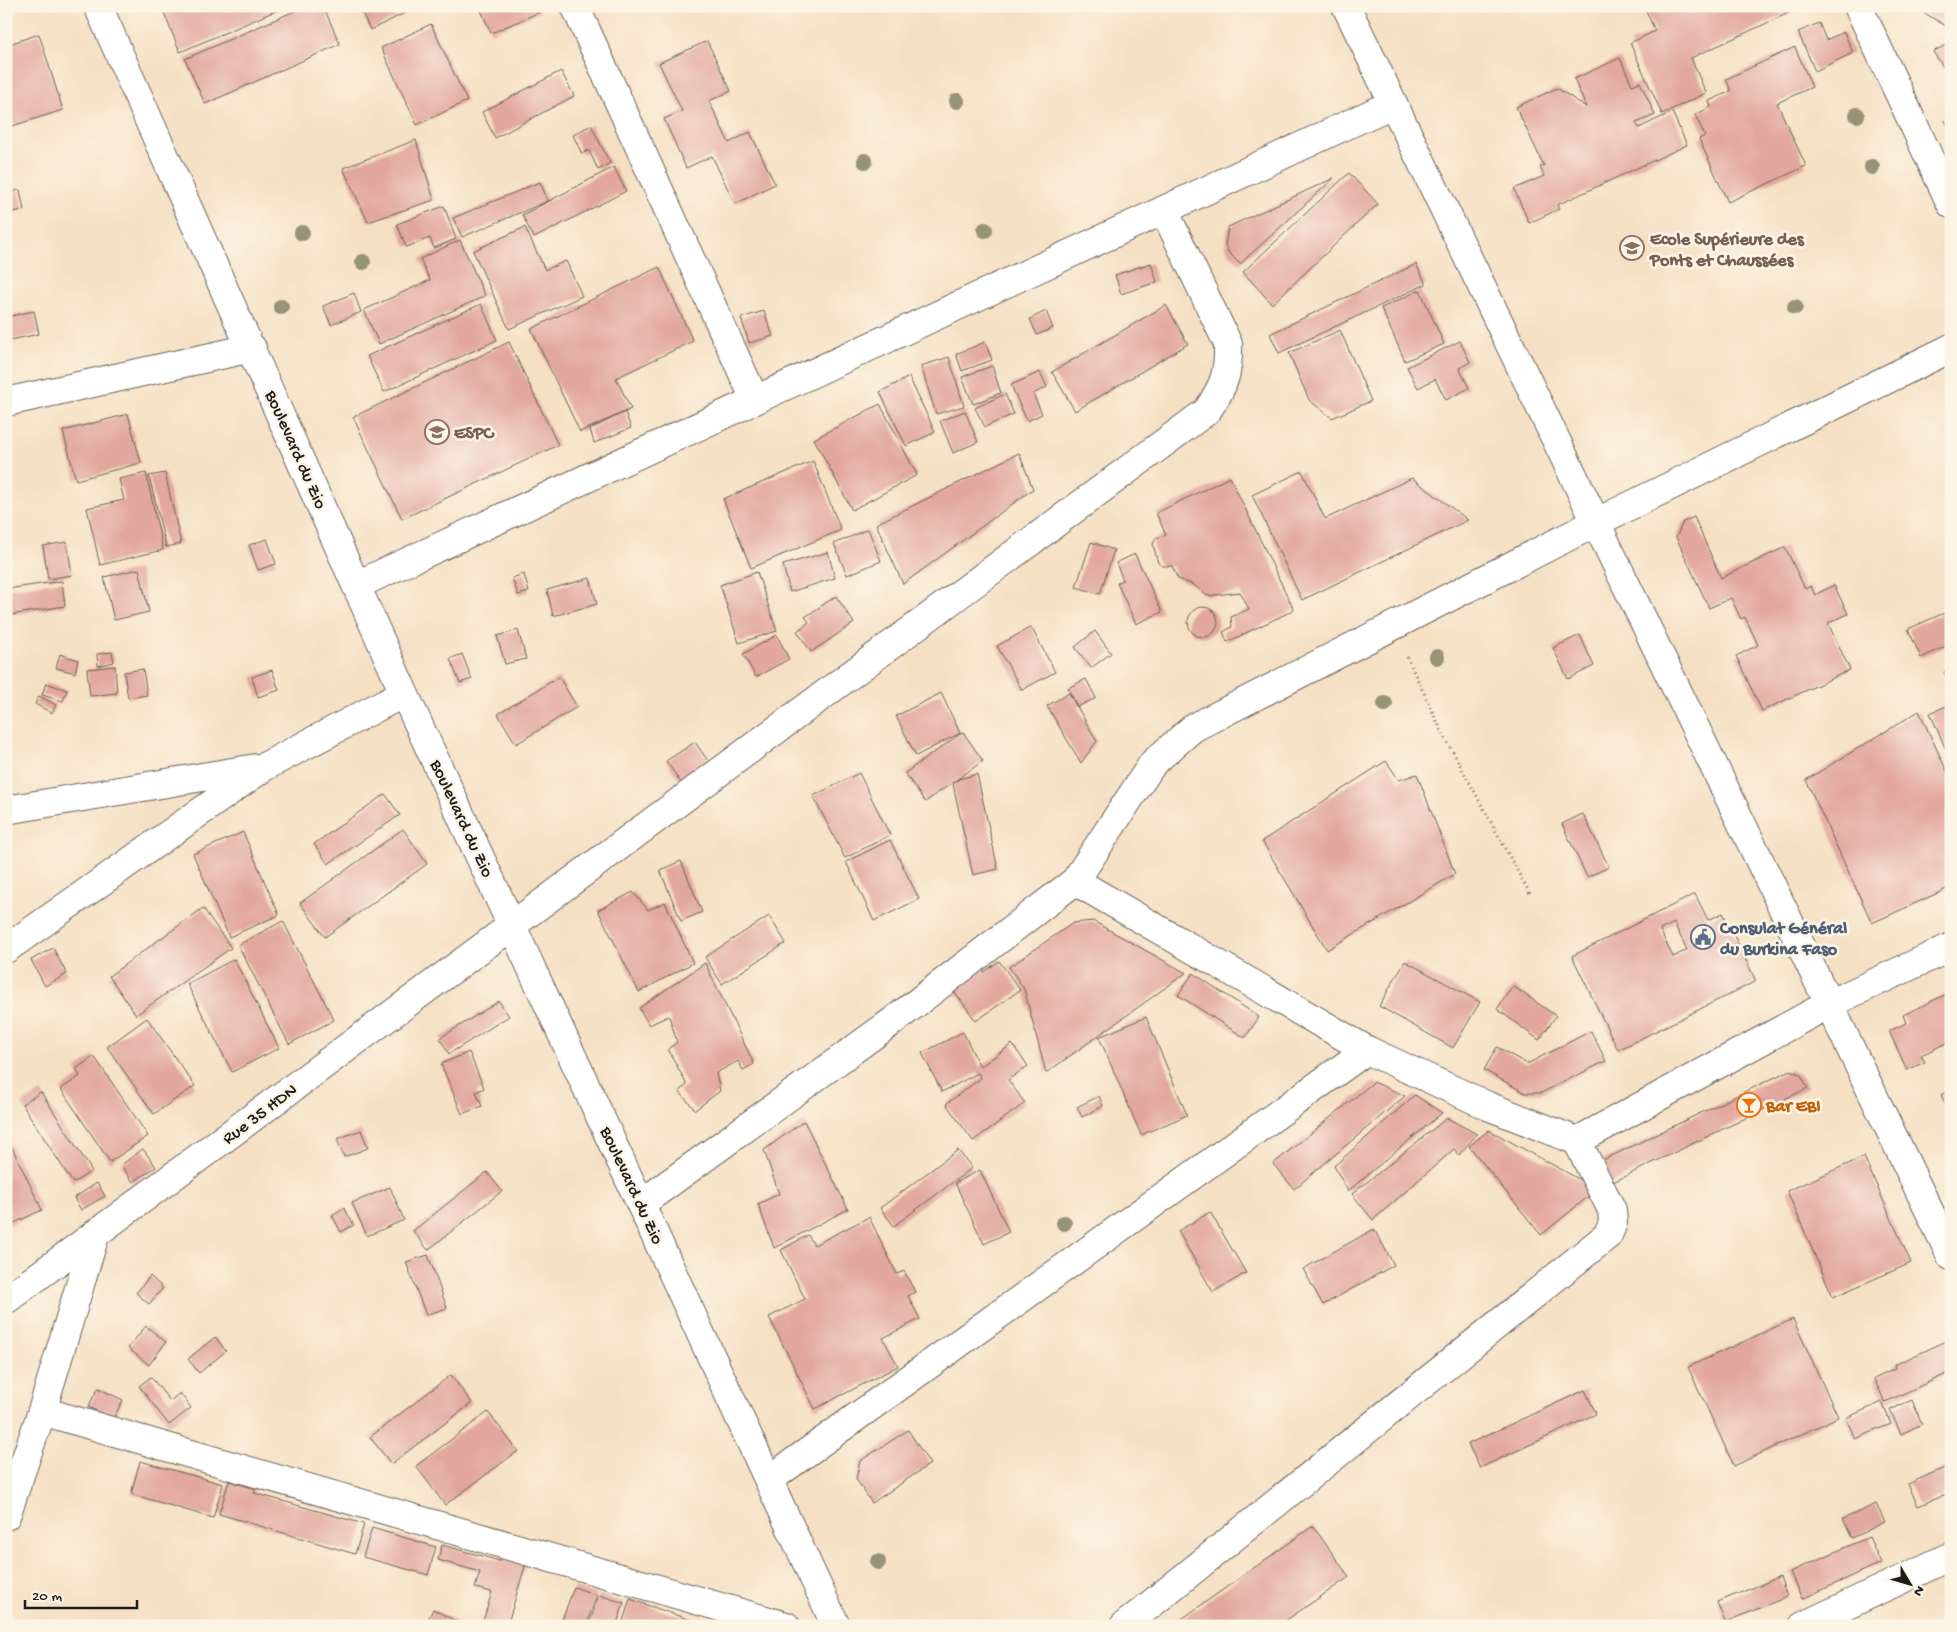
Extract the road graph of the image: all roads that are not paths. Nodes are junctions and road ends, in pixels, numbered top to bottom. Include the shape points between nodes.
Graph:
1 (98, 6) edge
2 (575, 6) edge
3 (1346, 6) edge
4 (1858, 6) edge
5 (1392, 104) junction
6 (1951, 204) edge
7 (1164, 210) junction
8 (252, 348) junction
9 (1951, 348) edge
10 (755, 400) junction
11 (6, 402) edge
12 (1595, 523) junction
13 (357, 585) junction
14 (404, 693) junction
15 (264, 767) junction
16 (6, 810) edge
17 (1075, 881) junction
18 (512, 925) junction
19 (1951, 947) edge
20 (6, 949) edge
21 (1829, 1004) junction
22 (1367, 1050) junction
23 (1577, 1141) junction
24 (642, 1203) junction
25 (95, 1235) junction
26 (1951, 1256) edge
27 (6, 1300) edge
28 (42, 1411) junction
29 (770, 1479) junction
30 (6, 1516) edge
31 (1951, 1556) edge
32 (786, 1626) edge
33 (836, 1626) edge
34 (1124, 1626) edge
35 (1803, 1626) edge

1 - 8 street, Boulevard du Zio
2 - 10 street
3 - 5 street
4 - 6 street
5 - 7 street
5 - 12 street
7 - 10 street
7 - 18 street, Rue 35 HDN via 1228,344 1228,368 1221,391 1207,411
8 - 11 street
8 - 13 street, Boulevard du Zio
9 - 12 street
10 - 13 street
12 - 17 street via 1193,728 1152,763
12 - 21 street
13 - 14 street, Boulevard du Zio
14 - 15 street
14 - 18 street, Boulevard du Zio
15 - 16 street
15 - 20 street
17 - 22 street
17 - 24 street via 893,1021
18 - 24 street, Boulevard du Zio
18 - 25 street, Rue 35 HDN
19 - 21 street
21 - 23 street
21 - 26 street
22 - 23 street via 1488,1106
22 - 29 street
23 - 34 street via 1612,1210 1613,1223 1608,1235
24 - 29 street, Boulevard du Zio
25 - 27 street, Rue 35 HDN
25 - 28 street
28 - 30 street
28 - 32 street
29 - 33 street, Boulevard du Zio
31 - 35 street

